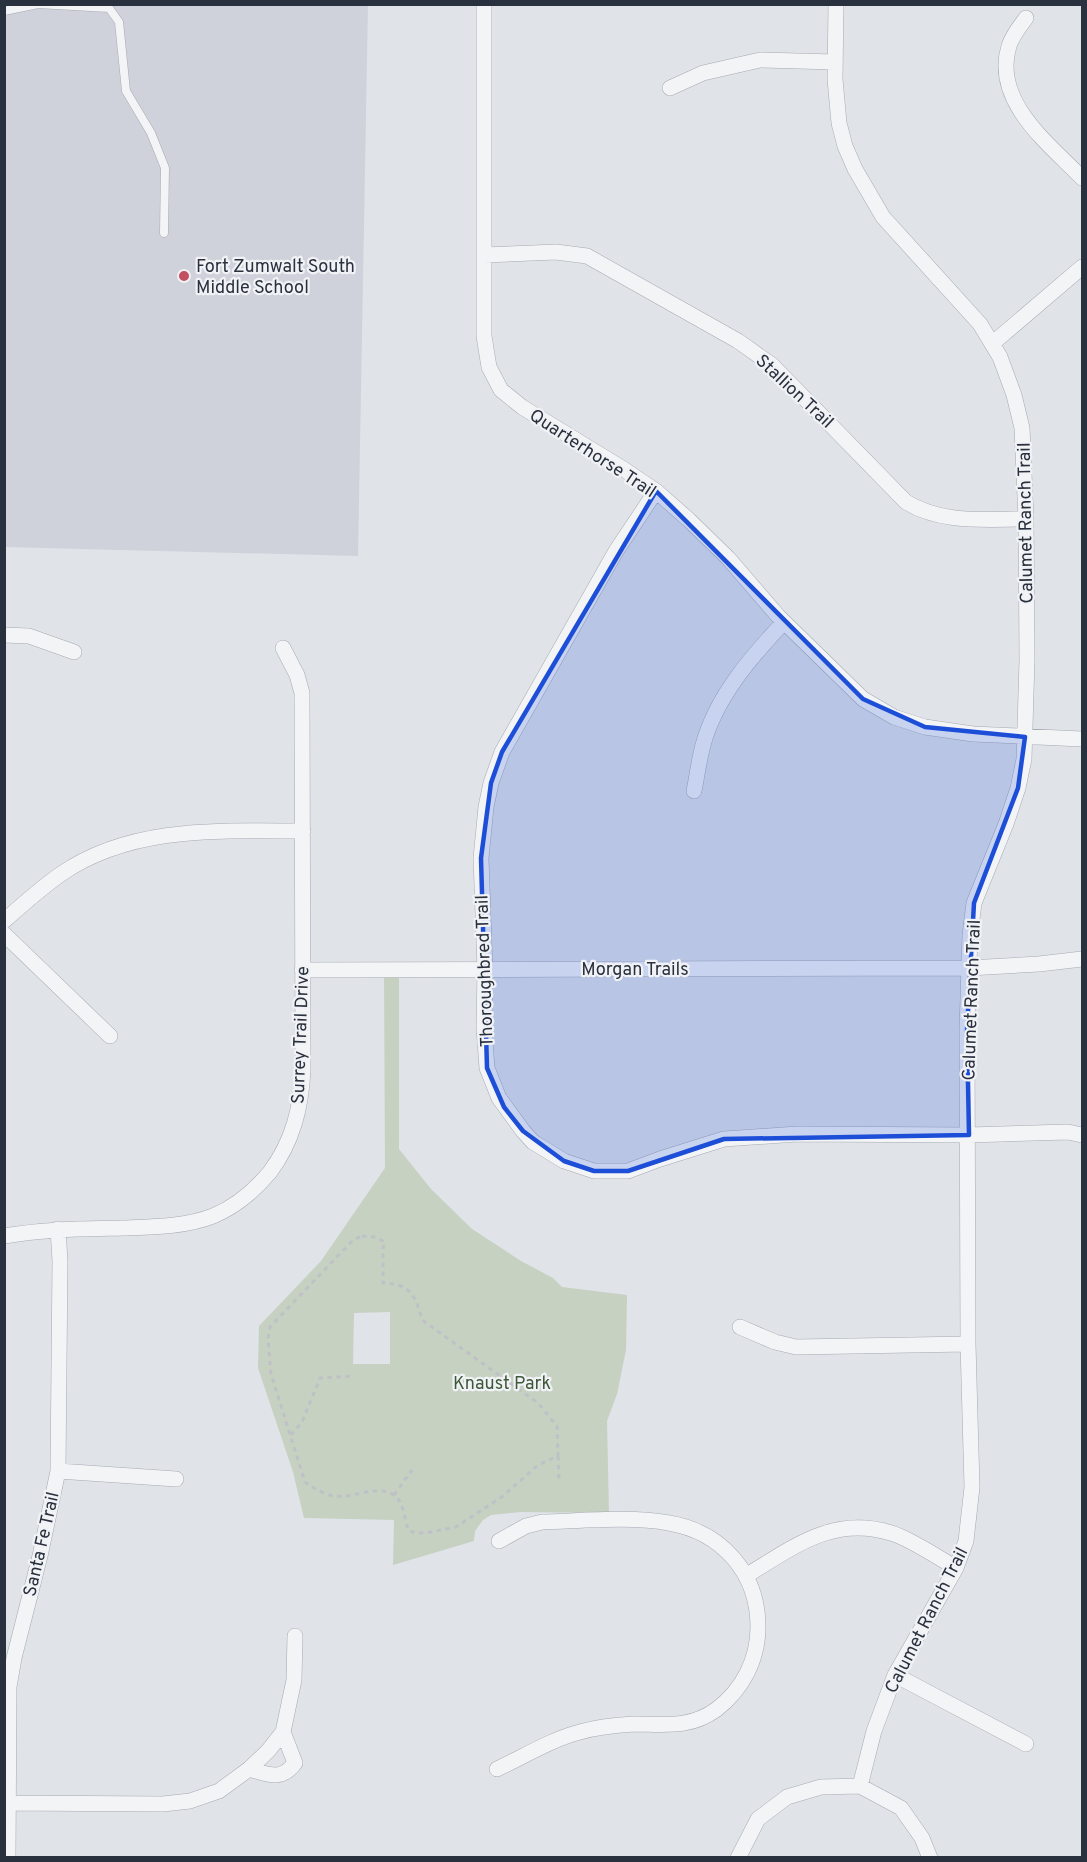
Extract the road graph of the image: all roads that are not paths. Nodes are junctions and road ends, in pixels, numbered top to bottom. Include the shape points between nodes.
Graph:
1 (38, 4) edge
2 (484, 4) edge
3 (836, 4) edge
4 (4, 11) edge
5 (1026, 18) dead end
6 (835, 62) junction
7 (670, 88) dead end
8 (1083, 178) edge
9 (164, 232) dead end
10 (484, 255) junction
11 (1083, 267) edge
12 (993, 343) junction
13 (656, 491) junction
14 (1026, 519) junction
15 (784, 622) junction
16 (4, 635) edge
17 (283, 648) dead end
18 (74, 652) dead end
19 (1025, 737) junction
20 (1083, 739) edge
21 (694, 791) dead end
22 (303, 831) junction
23 (4, 921) edge
24 (4, 934) edge
25 (1083, 959) edge
26 (969, 968) junction
27 (485, 969) junction
28 (302, 970) junction
29 (110, 1036) dead end
30 (969, 1135) junction
31 (1083, 1135) edge
32 (58, 1229) junction
33 (4, 1236) edge
34 (740, 1326) dead end
35 (968, 1344) junction
36 (58, 1471) junction
37 (176, 1479) dead end
38 (499, 1541) dead end
39 (956, 1568) junction
40 (747, 1575) junction
41 (295, 1636) dead end
42 (895, 1675) junction
43 (283, 1732) junction
44 (1026, 1744) dead end
45 (249, 1769) junction
46 (497, 1769) dead end
47 (860, 1786) junction
48 (6, 1803) edge
49 (8, 1857) edge
50 (738, 1857) edge
51 (930, 1857) edge

1 - 4 lane
1 - 9 lane via 109,8 119,22 126,91 151,133 165,168
2 - 10 street, Quarterhorse Trail
3 - 6 street, Calumet Ranch Trail
5 - 8 street via 1009,46 1006,71 1010,94 1028,124
6 - 7 street via 760,60 703,73
6 - 12 street, Calumet Ranch Trail via 839,123 855,169 883,216
10 - 13 street, Quarterhorse Trail via 484,336 489,367 501,390
10 - 14 street, Stallion Trail via 556,252 587,256 738,341 772,365 917,509 964,519
11 - 12 street
12 - 14 street, Calumet Ranch Trail via 1014,395 1022,428
13 - 15 street, Quarterhorse Trail via 728,558
13 - 27 street, Thoroughbred Trail via 616,551 502,752 490,783 481,858
14 - 19 street, Calumet Ranch Trail
15 - 19 street, Quarterhorse Trail via 863,699 894,717 925,727
15 - 21 street via 750,660 721,703 704,743
16 - 18 street via 29,636
17 - 22 street, Surrey Trail Drive via 302,693
19 - 20 street, Quarterhorse Trail
19 - 26 street, Calumet Ranch Trail via 1018,788 974,903
22 - 23 street via 178,833 140,840 100,853 63,872
22 - 28 street, Surrey Trail Drive
24 - 29 street
25 - 26 street, Morgan Trails
26 - 27 street, Morgan Trails
26 - 30 street, Calumet Ranch Trail
27 - 28 street, Morgan Trails
27 - 30 street, Thoroughbred Trail via 488,1068 499,1098 533,1142 584,1168 628,1172 724,1139 797,1134
28 - 32 street, Surrey Trail Drive via 301,1098 282,1156 261,1182 213,1216 187,1223
30 - 31 street, Thoroughbred Trail
30 - 35 street, Calumet Ranch Trail
32 - 33 street, Surrey Trail Drive
32 - 36 street, Santa Fe Trail
34 - 35 street via 796,1347
35 - 39 street, Calumet Ranch Trail via 972,1487 966,1541
36 - 37 street
36 - 48 street, Santa Fe Trail via 9,1688
38 - 40 street via 542,1522 670,1523 714,1540
39 - 40 street via 893,1533 850,1527 812,1537
39 - 42 street, Calumet Ranch Trail
40 - 46 street via 758,1611 754,1659 743,1680 716,1710 680,1725 634,1724 579,1732
41 - 43 street via 294,1680
42 - 44 street
42 - 47 street, Calumet Ranch Trail via 874,1731
43 - 45 street
43 - 45 street via 295,1763 288,1772 279,1776
45 - 48 street via 219,1791 190,1801
47 - 50 street via 821,1787 787,1797 758,1819
47 - 51 street via 901,1808
48 - 49 street, Santa Fe Trail

